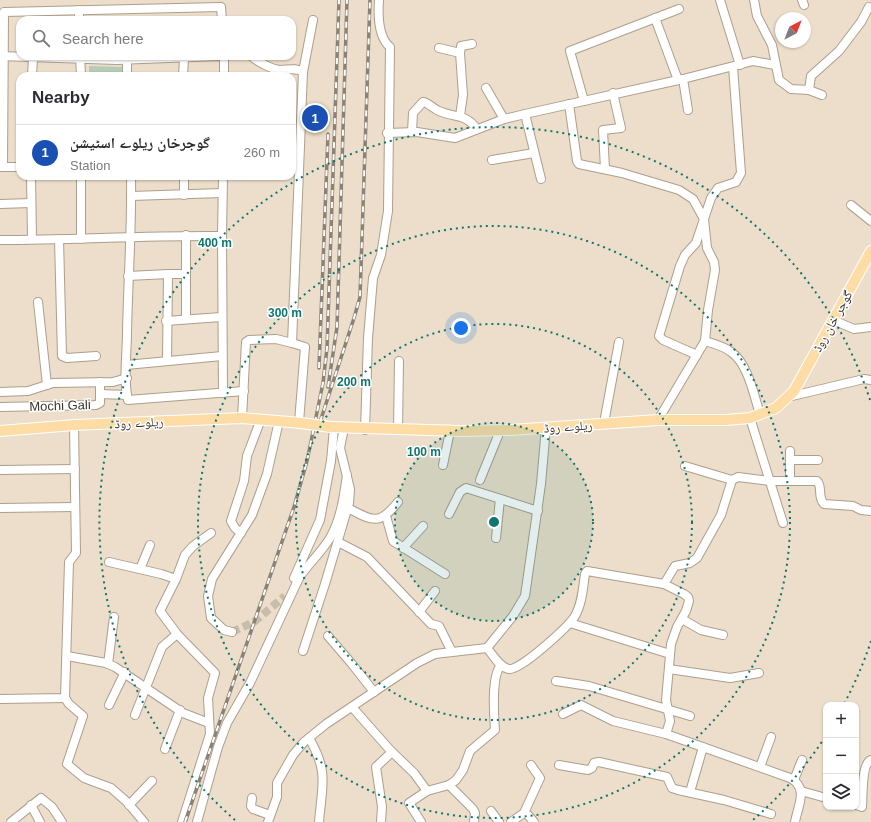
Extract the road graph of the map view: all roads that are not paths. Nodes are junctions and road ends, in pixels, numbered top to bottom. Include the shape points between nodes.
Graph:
1 (103, 0) edge
2 (379, 0) edge
3 (720, 0) edge
4 (754, 0) edge
5 (869, 7) dead end
6 (103, 9) junction
7 (679, 9) dead end
8 (79, 10) junction
9 (79, 16) edge
10 (222, 16) edge
11 (655, 18) junction
12 (313, 20) dead end
13 (472, 44) dead end
14 (439, 48) dead end
15 (460, 53) junction
16 (1, 56) edge
17 (16, 57) edge
18 (33, 60) edge
19 (80, 60) edge
20 (127, 60) edge
21 (184, 60) edge
22 (224, 60) edge
23 (255, 60) edge
24 (775, 65) junction
25 (736, 66) junction
26 (32, 72) edge
27 (81, 72) edge
28 (127, 72) edge
29 (183, 72) edge
30 (224, 72) edge
31 (303, 72) junction
32 (681, 79) junction
33 (486, 88) dead end
34 (809, 90) junction
35 (613, 93) junction
36 (822, 95) dead end
37 (584, 102) junction
38 (569, 104) junction
39 (688, 110) dead end
40 (524, 114) junction
41 (460, 116) junction
42 (504, 119) junction
43 (477, 129) junction
44 (412, 132) junction
45 (388, 133) junction
46 (534, 153) junction
47 (492, 160) dead end
48 (1, 167) edge
49 (16, 167) edge
50 (606, 169) junction
51 (541, 179) dead end
52 (31, 180) edge
53 (81, 180) edge
54 (131, 180) edge
55 (184, 180) edge
56 (223, 180) edge
57 (222, 193) junction
58 (184, 195) junction
59 (131, 196) junction
60 (31, 203) junction
61 (0, 204) edge
62 (851, 205) dead end
63 (704, 219) junction
64 (871, 221) edge
65 (186, 236) junction
66 (222, 236) junction
67 (132, 237) junction
68 (32, 239) junction
69 (59, 239) junction
70 (81, 239) junction
71 (0, 240) edge
72 (871, 251) edge
73 (168, 274) junction
74 (185, 274) junction
75 (128, 276) junction
76 (38, 302) dead end
77 (221, 317) junction
78 (186, 319) junction
79 (833, 320) junction
80 (166, 321) junction
81 (871, 327) edge
82 (619, 342) dead end
83 (705, 342) junction
84 (292, 343) junction
85 (697, 355) junction
86 (96, 356) dead end
87 (222, 356) junction
88 (167, 360) junction
89 (399, 361) dead end
90 (126, 365) junction
91 (127, 378) junction
92 (871, 380) edge
93 (100, 382) junction
94 (47, 385) junction
95 (244, 391) junction
96 (0, 392) edge
97 (223, 393) junction
98 (100, 394) junction
99 (127, 394) junction
100 (791, 394) junction
101 (0, 407) edge
102 (755, 416) junction
103 (242, 418) junction
104 (262, 419) junction
105 (658, 420) junction
106 (279, 421) junction
107 (300, 423) junction
108 (604, 423) junction
109 (74, 425) junction
110 (336, 428) junction
111 (546, 428) junction
112 (365, 430) junction
113 (398, 430) junction
114 (0, 431) edge
115 (450, 431) junction
116 (500, 431) junction
117 (790, 451) dead end
118 (790, 460) junction
119 (818, 460) dead end
120 (443, 464) dead end
121 (685, 466) dead end
122 (75, 469) junction
123 (0, 470) edge
124 (347, 475) junction
125 (480, 480) dead end
126 (732, 480) junction
127 (790, 480) junction
128 (770, 481) junction
129 (500, 499) junction
130 (398, 502) dead end
131 (75, 507) junction
132 (0, 508) edge
133 (348, 508) junction
134 (538, 511) junction
135 (871, 511) edge
136 (449, 514) dead end
137 (386, 516) junction
138 (783, 523) dead end
139 (423, 526) dead end
140 (211, 533) dead end
141 (241, 533) junction
142 (496, 538) dead end
143 (338, 542) junction
144 (150, 545) dead end
145 (403, 548) junction
146 (109, 562) dead end
147 (140, 569) junction
148 (445, 574) dead end
149 (176, 579) junction
150 (664, 584) junction
151 (435, 591) dead end
152 (285, 596) tunnel mouth
153 (419, 612) junction
154 (114, 617) dead end
155 (682, 619) junction
156 (570, 623) junction
157 (232, 632) dead end
158 (177, 634) junction
159 (724, 635) dead end
160 (328, 636) dead end
161 (487, 648) junction
162 (303, 651) dead end
163 (452, 652) junction
164 (670, 654) junction
165 (67, 656) junction
166 (108, 664) junction
167 (501, 665) junction
168 (669, 669) junction
169 (125, 672) junction
170 (759, 673) dead end
171 (556, 681) dead end
172 (147, 688) junction
173 (374, 692) junction
174 (65, 698) junction
175 (0, 699) edge
176 (109, 705) dead end
177 (352, 706) junction
178 (180, 710) junction
179 (668, 710) junction
180 (135, 714) dead end
181 (563, 714) dead end
182 (690, 716) dead end
183 (209, 723) junction
184 (666, 734) junction
185 (771, 737) dead end
186 (309, 738) junction
187 (703, 747) junction
188 (165, 749) dead end
189 (392, 752) junction
190 (802, 760) dead end
191 (871, 760) edge
192 (531, 765) dead end
193 (559, 765) dead end
194 (760, 767) junction
195 (794, 780) junction
196 (152, 781) dead end
197 (449, 785) junction
198 (427, 791) junction
199 (802, 791) junction
200 (690, 792) junction
201 (823, 797) edge
202 (252, 798) dead end
203 (31, 805) junction
204 (129, 805) junction
205 (859, 806) edge
206 (491, 811) dead end
207 (524, 813) junction
208 (771, 814) dead end
209 (269, 819) edge
210 (11, 822) edge
211 (40, 822) edge
212 (62, 822) edge
213 (144, 822) edge
214 (182, 822) edge
215 (197, 822) edge
216 (319, 822) edge
217 (381, 822) edge
218 (421, 822) edge
219 (474, 822) edge
220 (499, 822) edge
221 (511, 822) edge
222 (534, 822) edge
223 (795, 822) edge

1 - 6 street
2 - 45 street via 378,18 386,43 390,47
3 - 25 street
4 - 24 street via 757,16 772,45
5 - 34 street via 839,51 812,76
6 - 8 street
6 - 10 street via 221,7
7 - 11 street
8 - 9 street
8 - 16 street via 4,12
11 - 32 street
11 - 37 street via 570,51
12 - 31 street
13 - 15 street via 462,46
14 - 15 street
15 - 41 street via 463,95
16 - 17 street
16 - 48 street
18 - 26 street
19 - 27 street
20 - 28 street
21 - 29 street
22 - 30 street
23 - 31 street via 279,70 298,69
24 - 25 street via 753,61
24 - 34 street via 779,80 791,89
25 - 32 street
25 - 63 street via 741,173 736,182 719,187
31 - 84 street
32 - 35 street
32 - 39 street
33 - 42 street
34 - 36 street
35 - 37 street
35 - 50 street via 621,128 604,130
37 - 38 street
38 - 40 street
38 - 50 street via 577,161 581,165
40 - 42 street
40 - 46 street
41 - 43 street
41 - 44 street via 439,111 427,102 422,102 413,113
42 - 43 street
43 - 44 street via 455,138
44 - 45 street
45 - 112 street via 388,211 381,255 373,278
46 - 47 street
46 - 51 street
48 - 49 street
50 - 63 street via 679,190 693,199
52 - 60 street
53 - 70 street
54 - 59 street
55 - 58 street
56 - 57 street
57 - 58 street
57 - 66 street
58 - 59 street
59 - 67 street
60 - 61 street
60 - 68 street
62 - 64 street
63 - 83 street via 708,248 715,270
63 - 85 street via 696,242 684,255 659,336
65 - 66 street
65 - 67 street
65 - 74 street
66 - 77 street
67 - 70 street
67 - 75 street
68 - 69 street
68 - 71 street
69 - 70 street
69 - 86 street via 62,356
72 - 79 main road, گوجر خان روڈ
73 - 74 street
73 - 75 street
73 - 80 street
74 - 78 street
75 - 90 street
76 - 94 street
77 - 78 street
77 - 87 street
78 - 80 street
79 - 81 street via 854,330
79 - 100 main road, گوجر خان روڈ
80 - 88 street
82 - 108 street
83 - 85 street
83 - 102 street via 723,347 737,357 751,385
84 - 95 street via 276,339 246,342
84 - 107 street via 305,347
85 - 105 street
87 - 88 street
87 - 97 street
88 - 90 street
89 - 113 street
90 - 91 street
91 - 93 street
91 - 99 street
92 - 100 street via 864,379
93 - 94 street
93 - 98 street, Mochi Gali
94 - 96 street via 28,391
95 - 97 street
95 - 103 street
97 - 99 street via 131,400 128,400
98 - 99 street
98 - 101 street, Mochi Gali via 100,403 96,405
100 - 102 main road, ریلوے روڈ via 776,408
102 - 105 main road, ریلوے روڈ via 726,420
102 - 128 street
103 - 104 main road, ریلوے روڈ
103 - 109 main road, ریلوے روڈ
104 - 106 main road, ریلوے روڈ
104 - 141 street via 247,456 244,481 231,521 234,528
105 - 108 main road, ریلوے روڈ
106 - 107 main road, ریلوے روڈ
106 - 141 street via 267,474 252,515
107 - 110 main road, ریلوے روڈ, bridge
108 - 111 main road, ریلوے روڈ
109 - 114 main road, ریلوے روڈ
109 - 122 street
110 - 112 main road, ریلوے روڈ
110 - 124 street
110 - 152 street via 320,520
111 - 116 main road, ریلوے روڈ
111 - 134 street
112 - 113 main road, ریلوے روڈ
113 - 115 main road, ریلوے روڈ
115 - 116 main road, ریلوے روڈ
115 - 120 street
116 - 125 street
117 - 118 street
118 - 119 street
118 - 127 street
121 - 126 street
122 - 123 street
122 - 131 street
124 - 133 street via 350,489
124 - 215 street via 334,529 299,578 250,683 227,723
126 - 128 street via 738,478
126 - 150 street via 721,515 697,558 690,563 675,566
127 - 128 street
127 - 135 street via 819,482 820,499 824,504 853,506
128 - 138 street
129 - 134 street
129 - 136 street via 464,488
129 - 142 street
130 - 137 street
131 - 132 street
131 - 165 street via 76,554 69,562
133 - 137 street via 368,519
133 - 143 street
134 - 161 street via 525,596 513,616
137 - 145 street via 391,540
139 - 145 street
140 - 149 street via 193,546 186,555
141 - 157 street via 212,579 208,596 211,618 224,630
143 - 153 street via 367,557
143 - 162 street
144 - 147 street
145 - 148 street
146 - 147 street
147 - 149 street
149 - 158 street via 160,611
150 - 155 street via 688,597 688,606
150 - 156 street via 587,571 581,603
151 - 153 street
153 - 163 street via 431,624 439,626
154 - 166 street
155 - 159 street via 701,630
155 - 164 street via 673,639
156 - 164 street
156 - 167 street via 518,667 511,669
158 - 172 street via 162,647
158 - 183 street via 215,673 208,698
160 - 173 street
161 - 163 street
161 - 167 street
163 - 173 street via 435,654 417,663
164 - 168 street
165 - 166 street
165 - 174 street
166 - 169 street
167 - 197 street via 497,669 495,681 496,730 470,751 460,774
168 - 170 street via 730,678
168 - 179 street via 666,700
169 - 172 street
169 - 176 street
171 - 179 street via 589,686
172 - 178 street
172 - 180 street
173 - 177 street
174 - 175 street
174 - 204 street via 83,716 66,764 84,778 112,788
177 - 186 street
177 - 189 street
178 - 183 street
178 - 188 street
179 - 182 street
179 - 184 street via 670,721
181 - 184 street via 581,705 613,721
183 - 214 street via 211,731 208,743
184 - 187 street
185 - 194 street
186 - 209 street via 293,755 277,783 277,797
186 - 216 street via 324,771
187 - 194 street
187 - 200 street
189 - 198 street via 414,773
189 - 217 street via 376,767 382,807
190 - 195 street
191 - 205 street via 867,762 862,783 862,807
192 - 207 street via 540,778
193 - 200 street via 588,770 594,763 599,762 656,774 668,778 672,788
194 - 195 street
195 - 199 street
196 - 204 street
197 - 198 street
197 - 219 street via 473,809
198 - 218 street via 409,803
199 - 201 street
199 - 223 street
200 - 208 street
202 - 209 street via 253,809
203 - 210 street
203 - 211 street
203 - 212 street via 42,798
204 - 213 street
206 - 220 street
207 - 221 street
207 - 222 street

